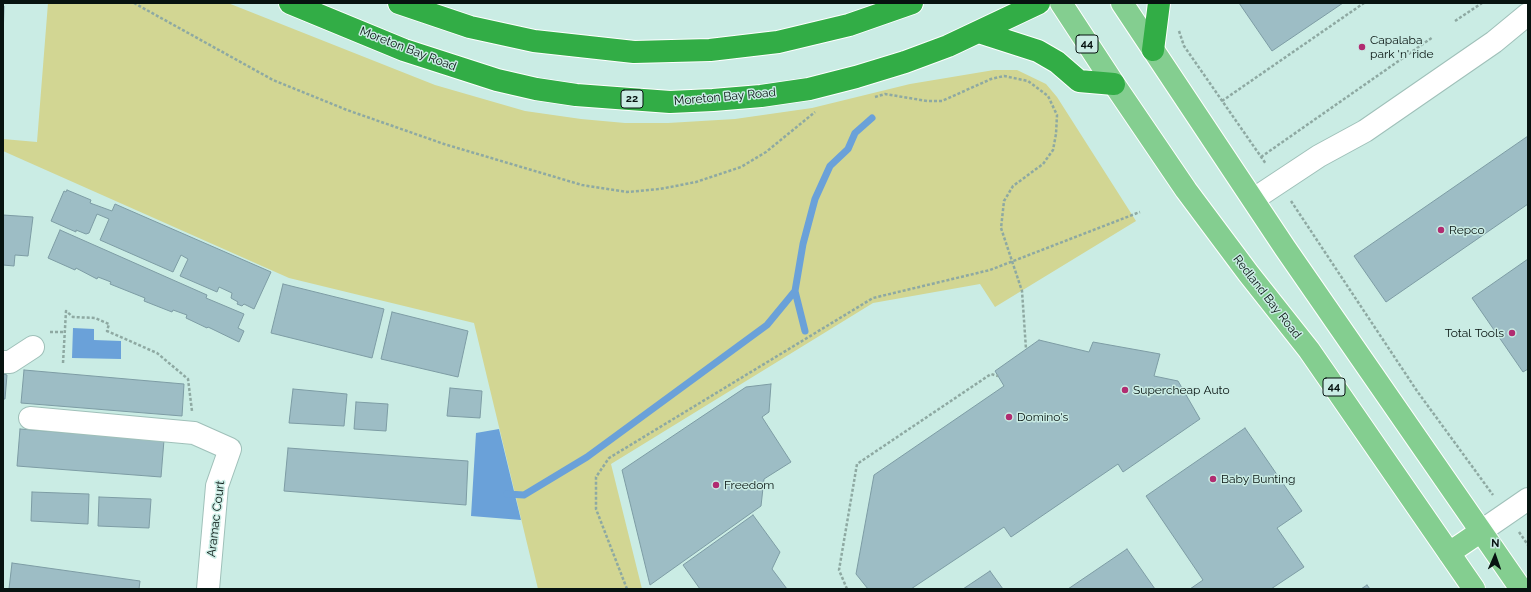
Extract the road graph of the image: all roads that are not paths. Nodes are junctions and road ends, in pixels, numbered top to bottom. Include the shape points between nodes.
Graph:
1 (290, 3) edge
2 (400, 3) edge
3 (912, 3) edge
4 (1039, 3) edge
5 (1061, 3) edge
6 (1122, 3) edge
7 (1159, 3) edge
8 (1528, 14) edge
9 (979, 32) junction
10 (1153, 50) junction
11 (1114, 84) junction
12 (1254, 199) junction
13 (33, 347) dead end
14 (3, 362) edge
15 (30, 418) dead end
16 (1528, 499) edge
17 (1480, 532) junction
18 (1450, 553) junction
19 (208, 589) edge
20 (1474, 589) edge
21 (1521, 589) edge

1 - 9 highway, Moreton Bay Road / 22 via 404,50 497,80 576,95 670,102 713,100 809,89 905,62
2 - 3 highway via 470,27 534,41 634,52 710,50 778,42 849,25
4 - 9 highway, Moreton Bay Road / 22
5 - 11 main road, Redland Bay Road / 44
6 - 10 main road
7 - 10 highway
8 - 12 street via 1494,42 1365,131 1319,156
9 - 11 highway via 1038,51 1066,68 1079,81
10 - 12 main road
11 - 18 main road, Redland Bay Road / 44 via 1186,190 1308,350
12 - 17 main road
13 - 14 street via 10,362
15 - 19 street, Aramac Court via 194,433 230,449 217,486
16 - 17 street
17 - 18 main road
17 - 21 main road
18 - 20 main road, Redland Bay Road / 44

